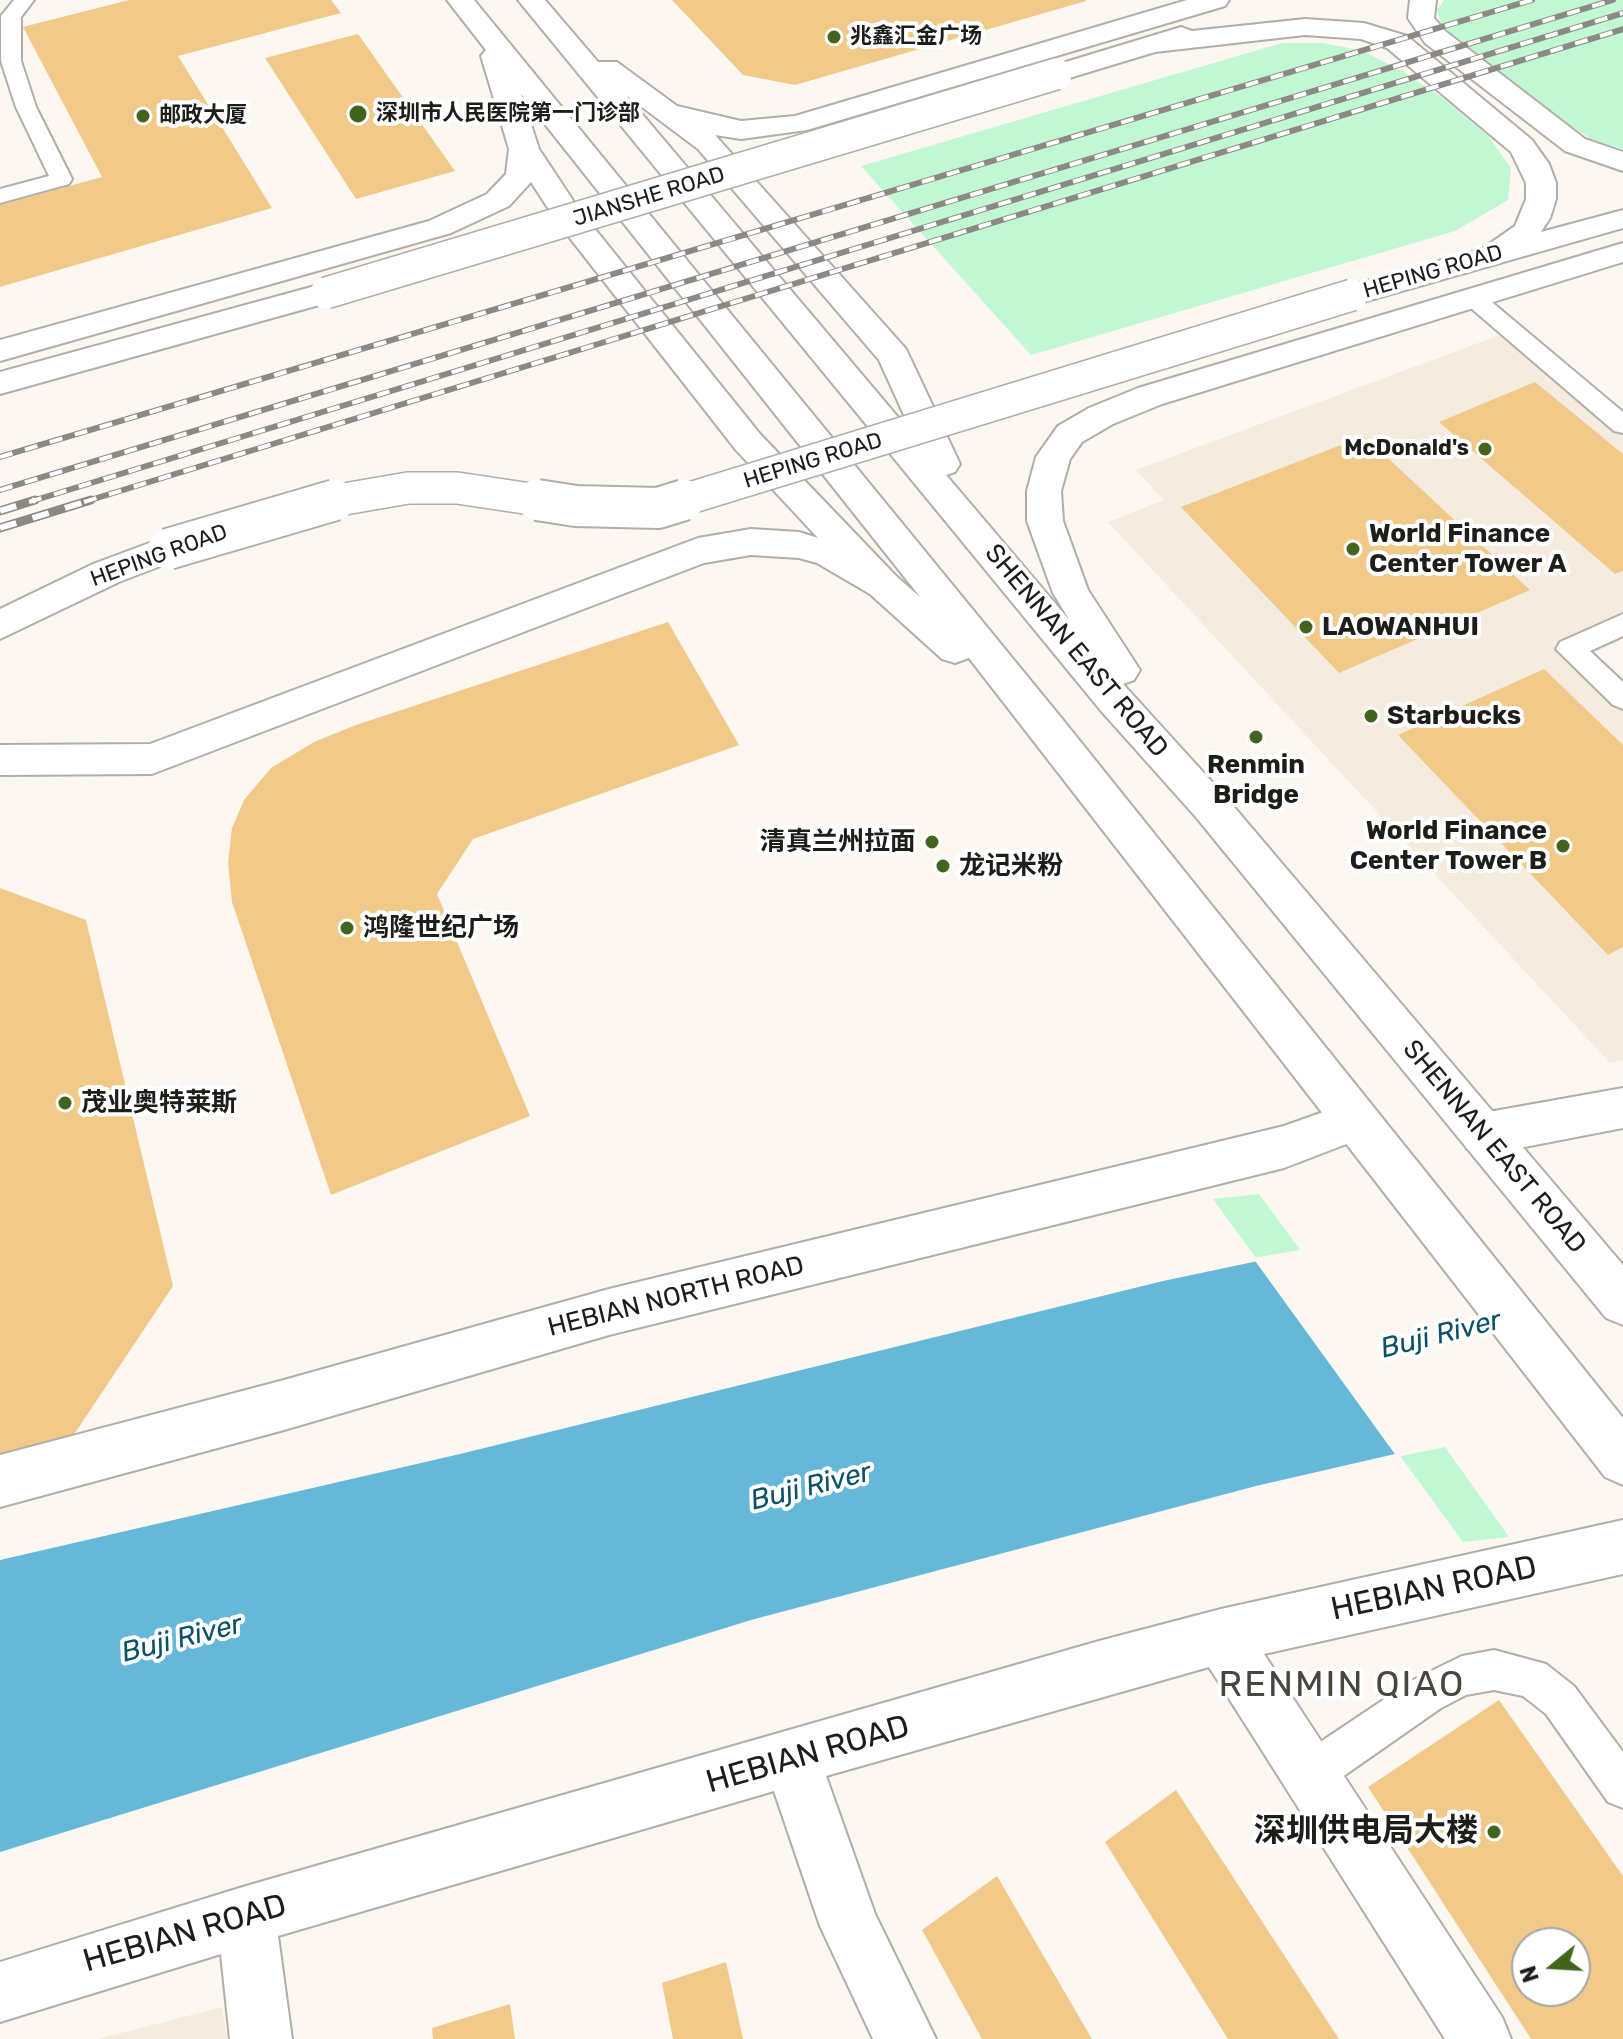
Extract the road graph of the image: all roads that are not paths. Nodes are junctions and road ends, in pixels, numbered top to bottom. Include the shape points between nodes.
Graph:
1 (24, 0) edge
2 (460, 0) edge
3 (531, 0) edge
4 (1216, 0) edge
5 (1423, 0) edge
6 (1280, 4) dead end
7 (560, 34) junction
8 (490, 38) junction
9 (1153, 44) junction
10 (657, 103) junction
11 (524, 149) junction
12 (1623, 162) edge
13 (0, 196) edge
14 (1623, 219) edge
15 (1623, 252) edge
16 (1492, 256) junction
17 (1473, 298) junction
18 (0, 351) edge
19 (0, 383) edge
20 (1623, 425) edge
21 (972, 528) junction
22 (883, 585) junction
23 (1623, 624) edge
24 (0, 625) edge
25 (1623, 698) edge
26 (1049, 731) junction
27 (0, 760) edge
28 (1209, 805) junction
29 (1623, 1108) edge
30 (1354, 1121) junction
31 (1483, 1134) junction
32 (1623, 1302) edge
33 (1623, 1459) edge
34 (0, 1481) edge
35 (1623, 1547) edge
36 (1221, 1636) junction
37 (792, 1760) junction
38 (1310, 1774) junction
39 (1623, 1787) edge
40 (246, 1916) junction
41 (0, 1992) edge
42 (261, 2039) edge
43 (905, 2039) edge
44 (1480, 2039) edge

1 - 13 lane via 11,16 11,61 26,107 61,179
2 - 8 main road
3 - 7 main road, SHENNAN EAST ROAD
4 - 10 main road via 797,124 741,130 686,117
5 - 12 main road via 1421,18 1435,37 1575,145
6 - 9 main road, JIANSHE ROAD
7 - 10 main road
7 - 21 main road, SHENNAN EAST ROAD
8 - 11 main road
8 - 26 main road
9 - 16 main road via 1305,27 1364,31 1397,42 1494,121 1534,164 1541,183 1535,218 1526,232
9 - 19 main road, JIANSHE ROAD, bridge via 326,293
10 - 21 main road via 708,143 894,356
11 - 18 main road via 514,185 486,206 440,227
11 - 22 main road via 566,213 748,442
14 - 16 main road, HEPING ROAD
15 - 17 main road
16 - 24 main road, HEPING ROAD, bridge via 658,508 576,506 457,488 356,495 168,549
17 - 20 lane
17 - 28 main road via 1150,396 1070,434 1053,457 1044,491 1045,521 1071,593
21 - 28 main road, SHENNAN EAST ROAD
22 - 26 main road
22 - 27 main road via 830,554 799,545 751,542 707,549 152,759
23 - 25 lane via 1570,649
26 - 30 main road
28 - 31 main road, SHENNAN EAST ROAD
29 - 31 main road
30 - 33 main road
30 - 34 main road, HEBIAN NORTH ROAD via 1284,1147 609,1312
31 - 32 main road, SHENNAN EAST ROAD
35 - 36 main road, HEBIAN ROAD
36 - 37 main road, HEBIAN ROAD
36 - 38 main road
37 - 40 main road, HEBIAN ROAD
37 - 43 main road via 850,1926
38 - 39 lane via 1427,1694 1462,1676 1494,1670 1532,1678 1560,1700
38 - 44 main road
40 - 41 main road, HEBIAN ROAD
40 - 42 main road

